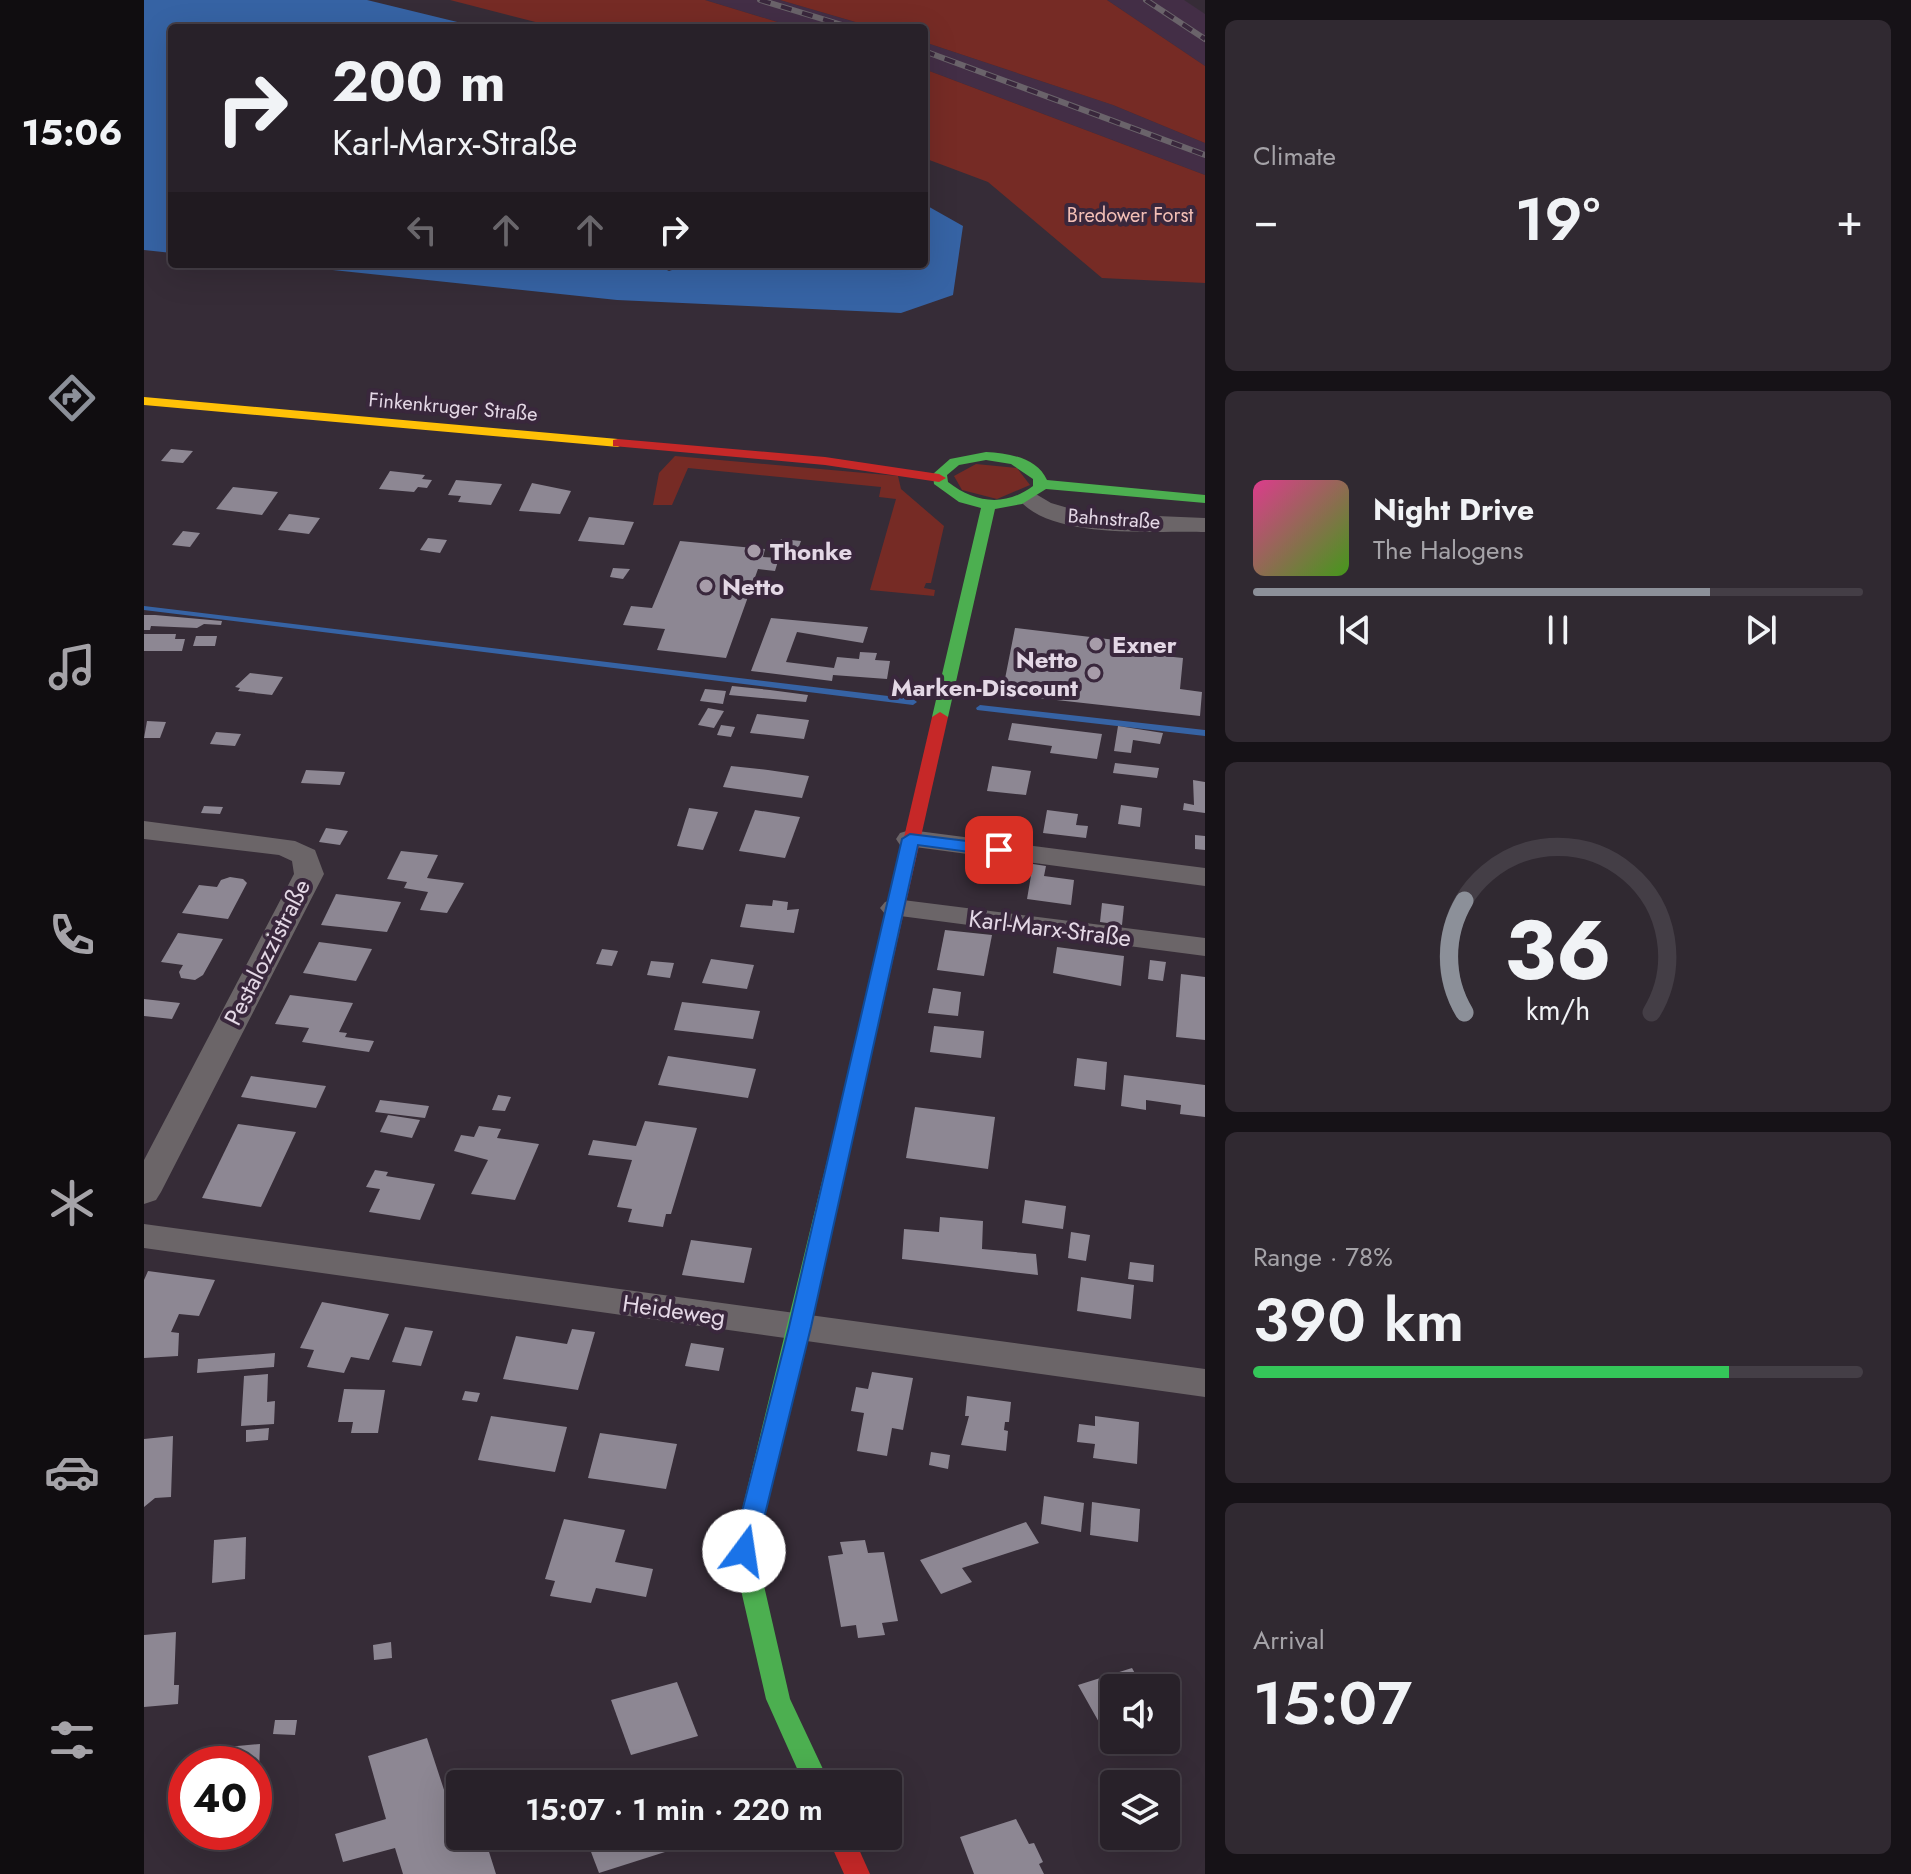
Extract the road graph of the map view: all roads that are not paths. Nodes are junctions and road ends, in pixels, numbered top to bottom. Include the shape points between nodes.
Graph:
1 (144, 401) edge
2 (945, 471) junction
3 (1035, 490) junction
4 (1205, 499) edge
5 (989, 504) junction
6 (1204, 525) edge
7 (144, 830) edge
8 (910, 839) junction
9 (1205, 877) edge
10 (895, 908) junction
11 (1205, 947) edge
12 (144, 1192) edge
13 (144, 1236) edge
14 (800, 1327) junction
15 (1205, 1383) edge
16 (811, 1770) edge
17 (846, 1850) edge
18 (857, 1874) edge

1 - 2 street, Finkenkruger Straße via 758,456 830,451
2 - 3 street, Finkenkruger Straße via 976,457 1008,459 1036,472
2 - 5 street via 946,490
3 - 4 street
3 - 5 street
3 - 6 street, Bahnstraße via 1038,508 1063,518
5 - 8 street
7 - 12 street, Pestalozzistraße via 285,847 305,856 309,874
8 - 9 street
8 - 10 street
10 - 11 street, Karl-Marx-Straße
10 - 14 street
13 - 14 street, Heideweg
14 - 15 street, Heideweg
14 - 16 street via 744,1551 778,1699
17 - 18 street

